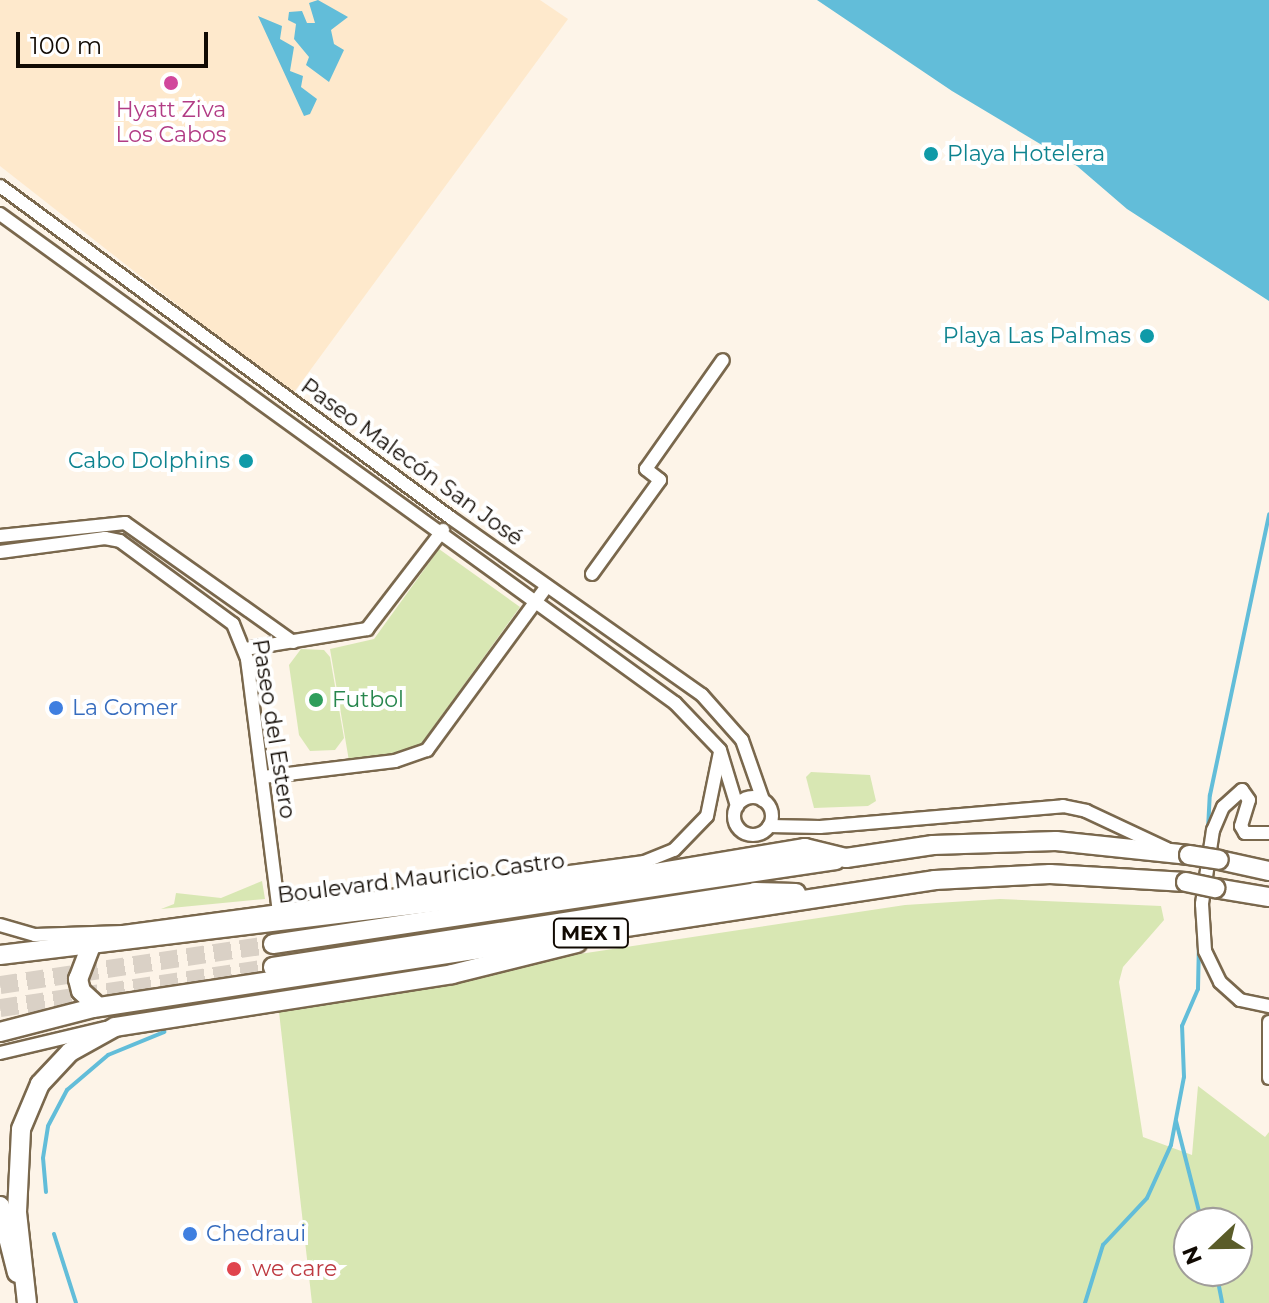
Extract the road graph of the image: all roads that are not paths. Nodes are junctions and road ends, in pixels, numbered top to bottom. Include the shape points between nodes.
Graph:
1 (0, 186) edge
2 (0, 214) edge
3 (723, 360) dead end
4 (267, 381) junction
5 (254, 398) junction
6 (451, 518) junction
7 (32, 531) junction
8 (440, 534) junction
9 (0, 536) edge
10 (34, 547) junction
11 (0, 552) edge
12 (592, 574) dead end
13 (212, 581) junction
14 (547, 586) junction
15 (201, 597) junction
16 (536, 602) junction
17 (293, 642) junction
18 (245, 649) junction
19 (720, 750) junction
20 (263, 777) junction
21 (763, 800) junction
22 (737, 806) junction
23 (769, 826) junction
24 (1269, 833) edge
25 (1170, 850) junction
26 (846, 858) junction
27 (1269, 871) edge
28 (511, 881) junction
29 (602, 882) junction
30 (841, 894) junction
31 (1269, 897) edge
32 (279, 911) junction
33 (0, 925) edge
34 (608, 930) junction
35 (92, 943) junction
36 (273, 944) tunnel mouth
37 (0, 955) edge
38 (273, 967) tunnel mouth
39 (1269, 1006) edge
40 (98, 1007) junction
41 (1269, 1022) edge
42 (115, 1027) junction
43 (0, 1032) edge
44 (0, 1053) edge
45 (1269, 1078) edge
46 (0, 1206) edge
47 (26, 1303) edge

1 - 4 street, Paseo Malecón San José
2 - 5 street, Paseo Malecón San José
3 - 12 street via 646,469 660,480
4 - 5 street
4 - 6 street, Paseo Malecón San José
5 - 8 street, Paseo Malecón San José
6 - 8 street
6 - 14 street, Paseo Malecón San José
7 - 9 street, Paseo del Estero
7 - 10 street
7 - 13 street, Paseo del Estero via 120,521
8 - 16 street, Paseo Malecón San José
8 - 17 street via 373,624 351,634
10 - 11 street, Paseo del Estero
10 - 15 street, Paseo del Estero via 112,538
13 - 15 street
13 - 17 street, Paseo del Estero
14 - 16 street
14 - 21 street, Paseo Malecón San José via 721,712 742,740
15 - 18 street, Paseo del Estero via 233,624
16 - 19 street, Paseo Malecón San José via 675,703
16 - 20 street via 427,750 395,761
17 - 18 street
18 - 20 street, Paseo del Estero
19 - 22 street, Paseo Malecón San José
19 - 28 street via 713,801 697,830 660,857
20 - 32 street, Paseo del Estero
21 - 22 street via 749,798
21 - 23 street via 772,812
22 - 23 street via 735,821 743,833 758,835
23 - 25 street via 810,828 1063,806 1086,811
24 - 39 street via 1245,833 1241,826 1249,800 1242,790 1223,807 1213,830 1202,904 1205,951 1220,982 1240,1000
25 - 26 highway, Boulevard Mauricio Castro / MEX 1 via 1056,841 933,845
25 - 27 highway, MEX 1, bridge
26 - 29 highway, Boulevard Mauricio Castro / MEX 1 via 805,848
26 - 36 highway, Boulevard Mauricio Castro
28 - 29 highway
28 - 32 street
29 - 35 highway, Boulevard Mauricio Castro / MEX 1
30 - 31 highway, MEX 1, bridge via 1016,874 1186,882
30 - 34 highway, MEX 1
30 - 38 highway via 755,892
32 - 33 street via 123,932 35,935
34 - 40 highway, MEX 1
34 - 42 highway via 555,952 452,974
35 - 37 highway, Boulevard Mauricio Castro / MEX 1
35 - 40 highway via 78,979 81,991
40 - 43 highway, MEX 1
41 - 45 street
42 - 44 street via 77,1031
42 - 47 highway via 59,1061 40,1084 21,1129 17,1212
46 - 47 highway

